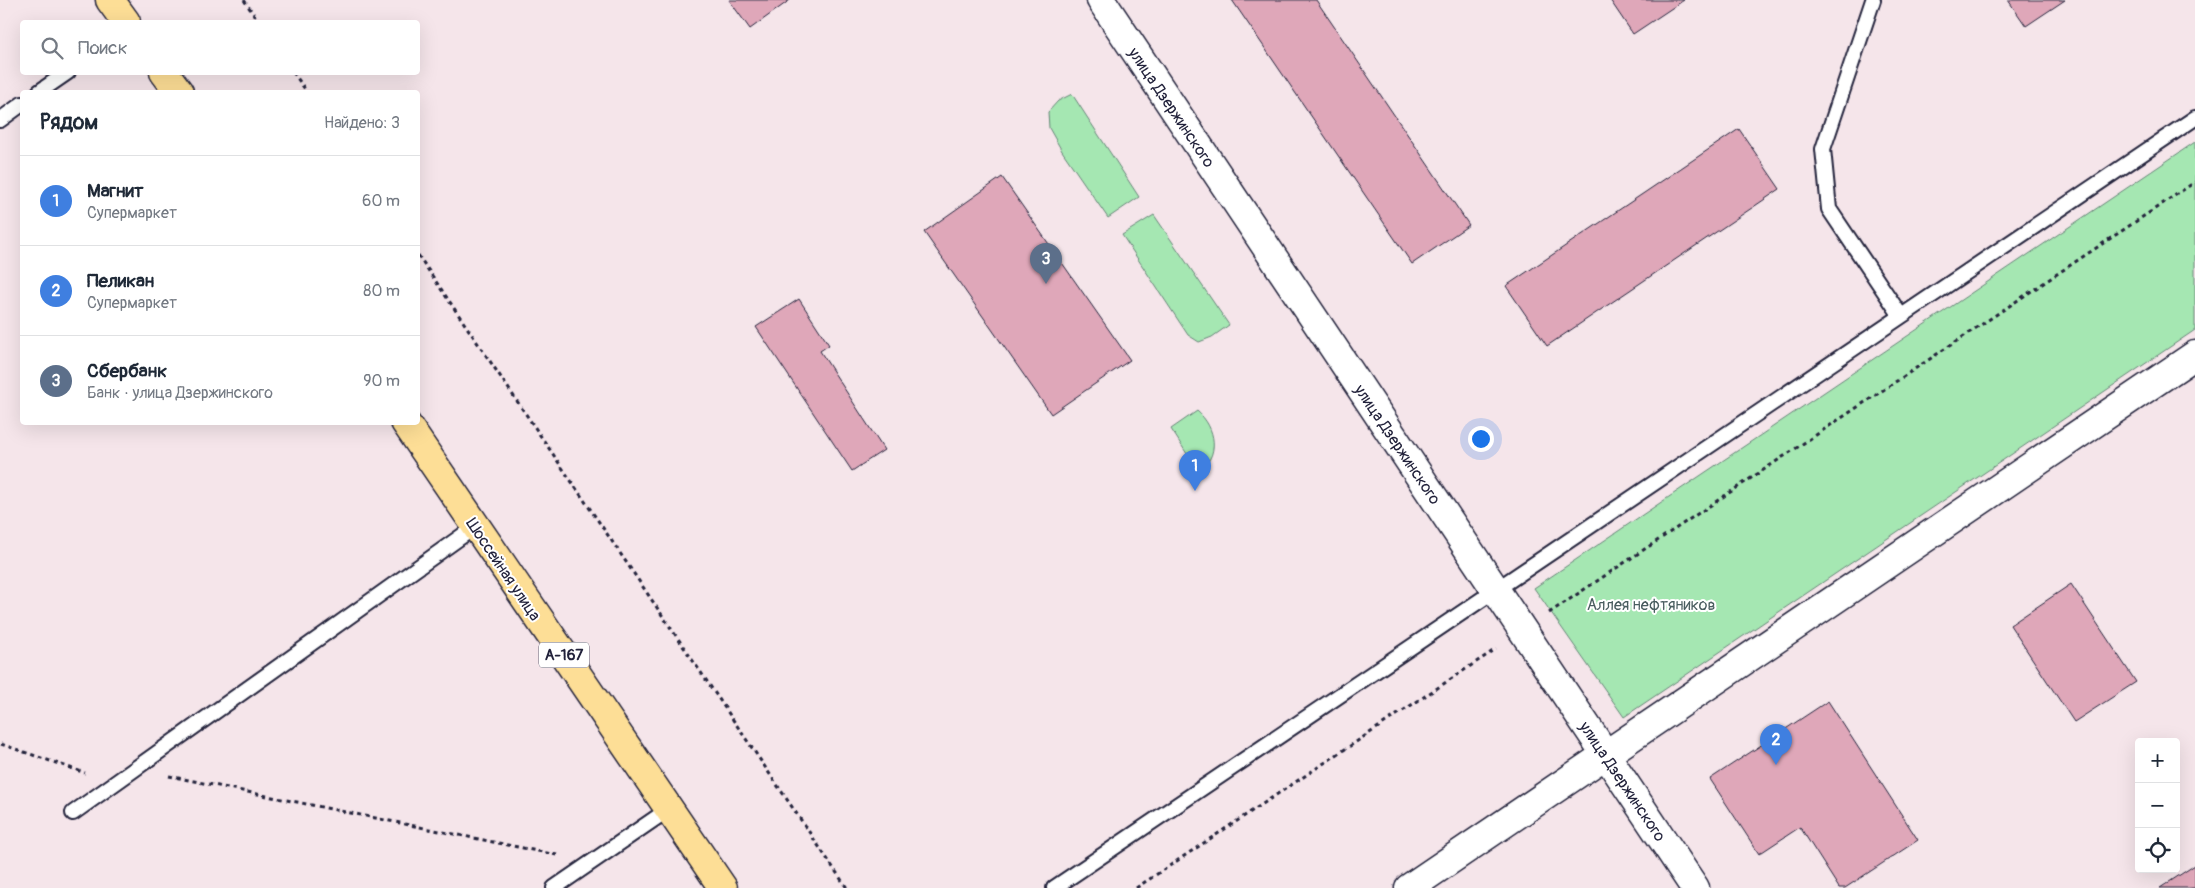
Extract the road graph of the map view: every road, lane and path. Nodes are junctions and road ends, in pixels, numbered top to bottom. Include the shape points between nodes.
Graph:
1 (110, 0) edge
2 (244, 0) edge
3 (1101, 0) edge
4 (1874, 0) edge
5 (125, 20) edge
6 (259, 20) edge
7 (64, 75) edge
8 (166, 75) edge
9 (295, 75) edge
10 (42, 90) edge
11 (178, 90) edge
12 (306, 90) edge
13 (20, 105) edge
14 (2195, 118) edge
15 (0, 120) edge
16 (2195, 182) edge
17 (420, 258) edge
18 (1901, 316) junction
19 (2195, 356) edge
20 (407, 425) edge
21 (476, 526) junction
22 (1495, 590) junction
23 (1523, 631) junction
24 (1, 744) edge
25 (1606, 755) junction
26 (164, 774) dead end
27 (115, 783) junction
28 (669, 809) junction
29 (73, 813) dead end
30 (590, 862) junction
31 (554, 888) edge
32 (723, 888) edge
33 (847, 888) edge
34 (1054, 888) edge
35 (1136, 888) edge
36 (1408, 888) edge
37 (1695, 888) edge

1 - 5 highway
2 - 6 path
3 - 22 street, улица Дзержинского
4 - 18 lane via 1823,149 1830,209
7 - 10 lane
8 - 11 highway
9 - 12 path
13 - 15 lane
14 - 18 lane
16 - 23 path
17 - 33 path
18 - 22 lane
19 - 25 street
20 - 21 highway, Шоссейная улица / А-167
21 - 27 lane
21 - 28 highway, Шоссейная улица / А-167
22 - 23 street, улица Дзержинского
22 - 34 lane
23 - 25 street, улица Дзержинского
23 - 35 path
24 - 27 path
25 - 36 street
25 - 37 street, улица Дзержинского
26 - 30 path
27 - 29 lane
28 - 30 lane
28 - 32 highway, Шоссейная улица / А-167
30 - 31 lane

